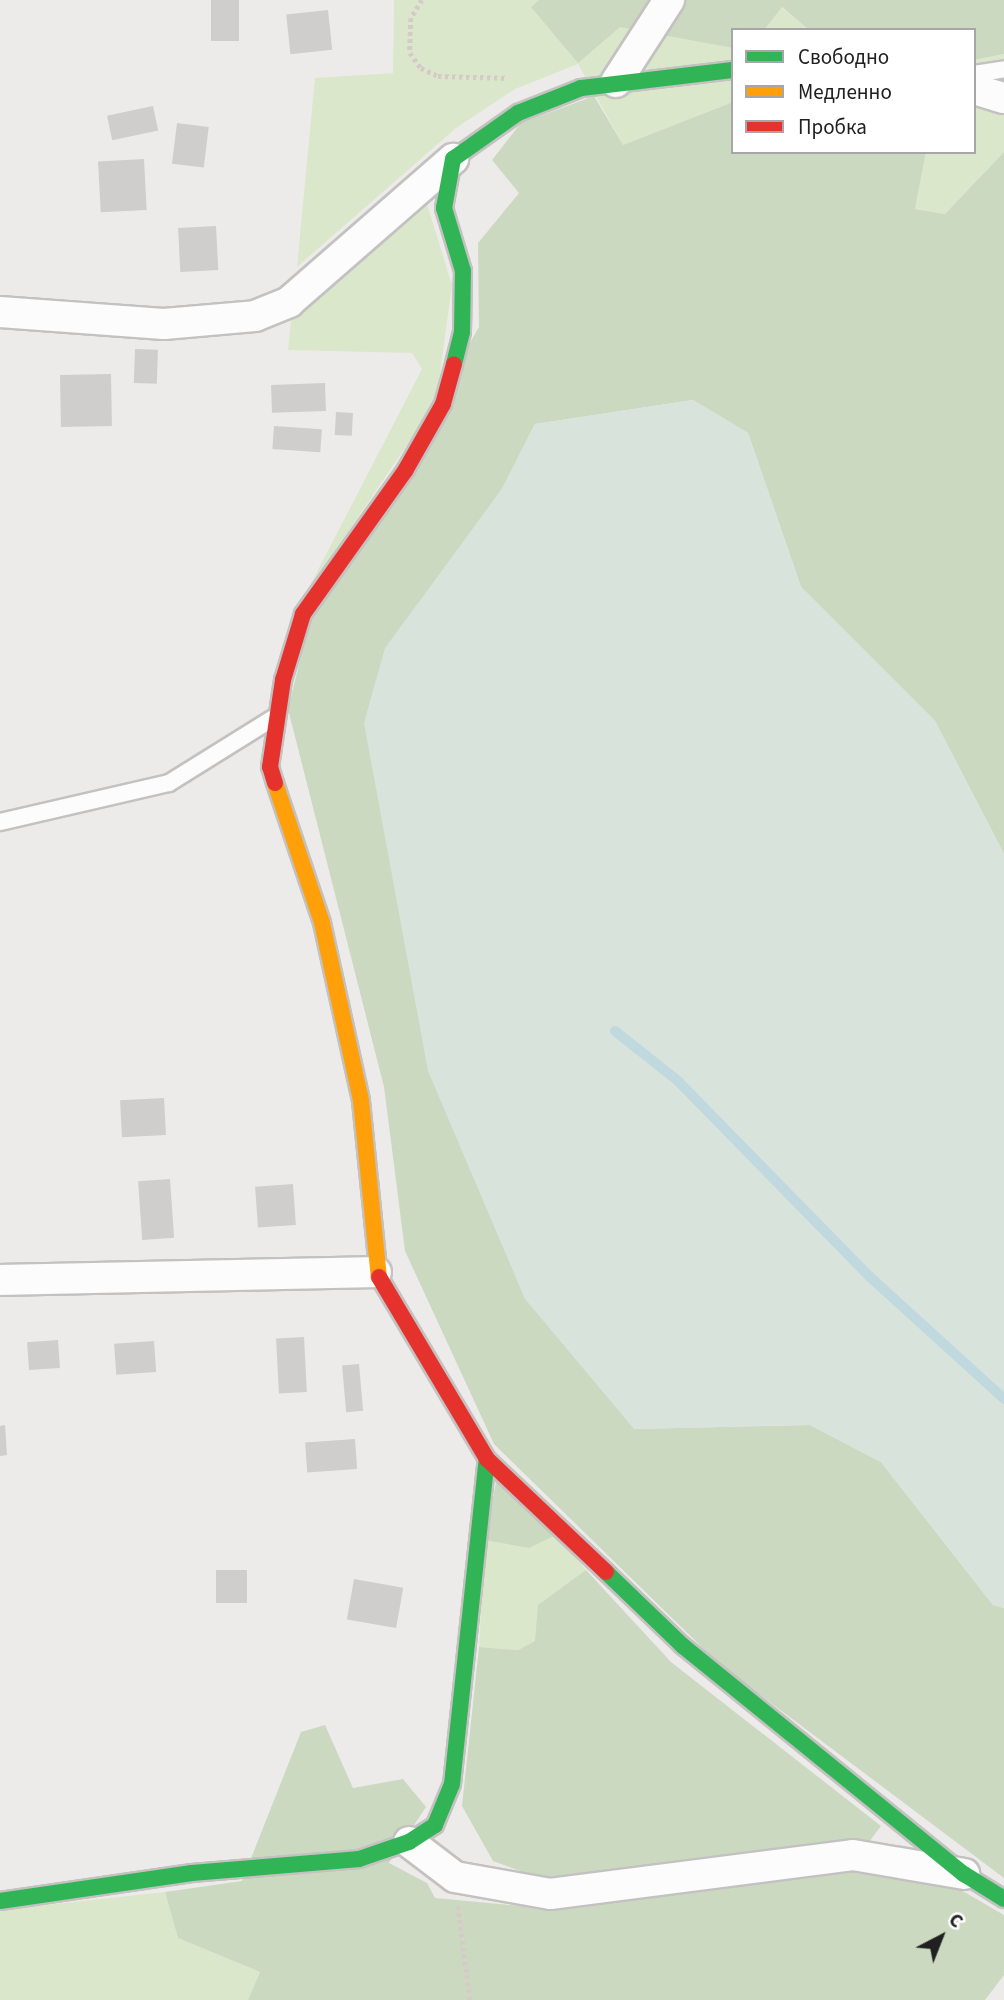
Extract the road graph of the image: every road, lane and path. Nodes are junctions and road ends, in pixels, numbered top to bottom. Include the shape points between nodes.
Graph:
1 (422, 0) edge
2 (669, 0) edge
3 (1004, 68) edge
4 (731, 70) edge
5 (976, 74) edge
6 (524, 79) dead end
7 (616, 82) junction
8 (976, 90) edge
9 (1004, 98) edge
10 (453, 159) junction
11 (0, 312) edge
12 (278, 716) junction
13 (0, 822) edge
14 (376, 1272) junction
15 (0, 1280) edge
16 (487, 1459) junction
17 (409, 1842) junction
18 (964, 1874) junction
19 (455, 1877) junction
20 (1004, 1899) edge
21 (0, 1901) edge
22 (470, 2000) edge

1 - 6 path via 411,18 410,53 421,68 438,76
2 - 7 street
3 - 5 lane
4 - 7 street
7 - 10 street via 581,88 518,113
8 - 9 street
10 - 11 street via 289,302 255,316 164,324
10 - 12 street via 444,208 463,271 462,332 443,404 405,471 303,614
12 - 13 lane via 169,783
12 - 14 street via 270,767 322,923 361,1101
14 - 15 street
14 - 16 street
16 - 17 street via 452,1784 435,1825
16 - 18 street via 683,1646
17 - 19 street
17 - 21 street via 359,1859 192,1873
18 - 19 street via 853,1855 550,1894
18 - 20 street
19 - 22 path

